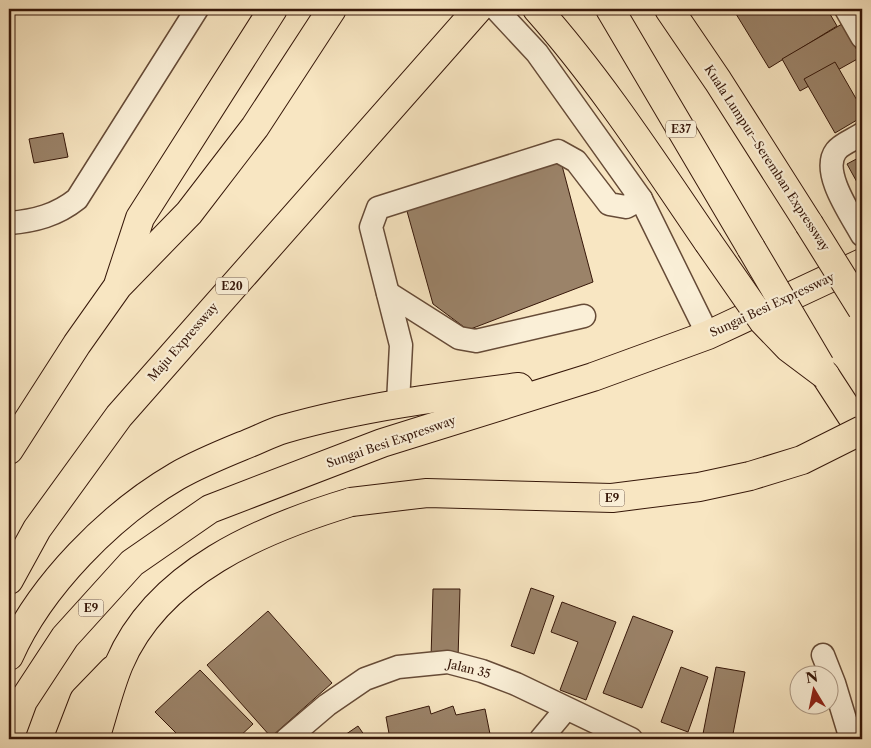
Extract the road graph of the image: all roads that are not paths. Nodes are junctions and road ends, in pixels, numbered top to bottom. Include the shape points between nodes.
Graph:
1 (197, 9) edge
2 (273, 9) edge
3 (332, 9) edge
4 (478, 9) edge
5 (496, 9) edge
6 (537, 9) edge
7 (610, 9) edge
8 (669, 9) edge
9 (846, 9) edge
10 (862, 37) edge
11 (862, 134) edge
12 (641, 200) junction
13 (9, 223) edge
14 (862, 235) edge
15 (862, 263) edge
16 (118, 286) junction
17 (388, 293) junction
18 (862, 309) edge
19 (584, 316) dead end
20 (708, 335) junction
21 (825, 375) junction
22 (593, 377) junction
23 (398, 403) junction
24 (862, 431) edge
25 (9, 450) edge
26 (9, 580) edge
27 (823, 654) dead end
28 (9, 656) edge
29 (119, 663) junction
30 (566, 709) junction
31 (9, 739) edge
32 (69, 739) edge
33 (95, 739) edge
34 (287, 739) edge
35 (541, 739) edge
36 (631, 739) edge
37 (851, 739) edge

1 - 13 street via 77,199 46,217
2 - 16 highway via 140,218
3 - 16 highway via 254,127 190,213
4 - 26 highway, Maju Expressway / E20 via 120,416 37,529
5 - 12 street via 537,53
6 - 21 highway, bridge via 629,128 763,321 789,348
7 - 21 highway, E37, bridge
8 - 18 highway, Kuala Lumpur–Seremban Expressway, bridge
9 - 10 street
11 - 14 street via 836,150 830,164 838,190
12 - 17 street via 626,207 608,204 576,161 558,151 378,208 371,227
12 - 20 street
15 - 20 highway, Sungai Besi Expressway / E9
16 - 25 highway
17 - 19 street via 459,338 476,341
17 - 23 street via 400,345
20 - 22 highway, Sungai Besi Expressway / E9
21 - 24 highway, E37
22 - 23 highway
22 - 31 highway, Sungai Besi Expressway / E9 via 382,443 210,509 132,563 65,638 23,701
23 - 28 highway via 283,429 176,477 91,543 47,590 18,634
24 - 29 highway, E9, bridge via 802,460 699,487 612,498 427,493 351,502 271,530 211,563 156,605
27 - 37 street
29 - 32 highway via 84,700
29 - 33 highway, E9
30 - 34 street, Jalan 35 via 482,670 448,662 398,667 365,679 327,705
30 - 35 street
30 - 36 street, Jalan 35

